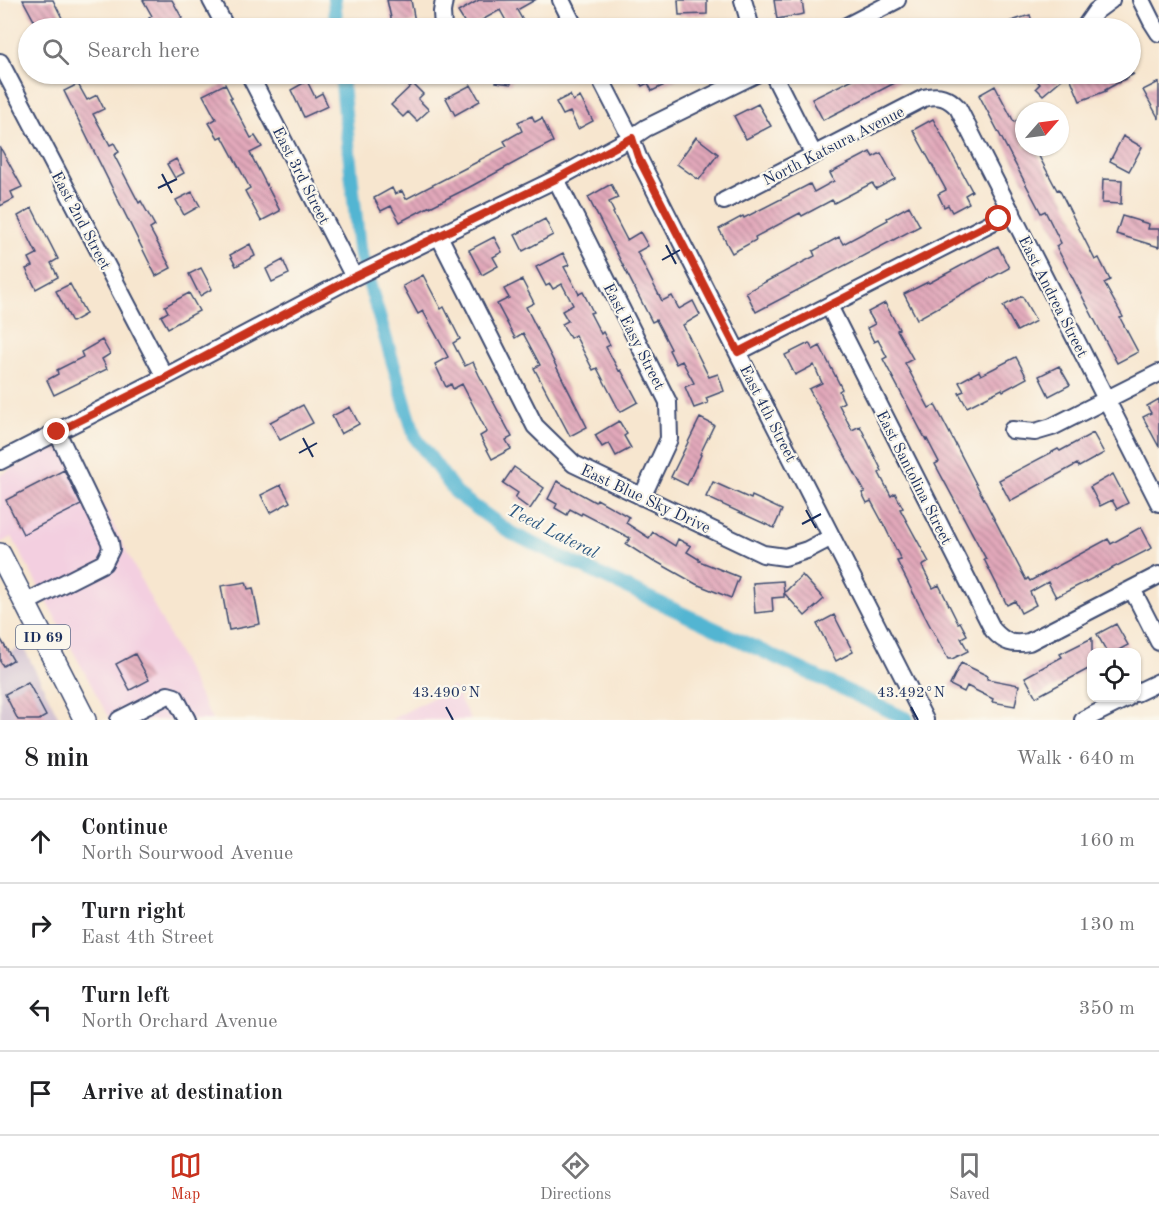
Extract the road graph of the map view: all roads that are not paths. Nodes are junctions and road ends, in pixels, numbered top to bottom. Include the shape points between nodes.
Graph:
1 (211, 0) edge
2 (444, 0) edge
3 (561, 0) edge
4 (743, 0) edge
5 (897, 0) edge
6 (1111, 0) edge
7 (1141, 0) edge
8 (221, 18) edge
9 (442, 18) edge
10 (570, 18) edge
11 (747, 18) edge
12 (862, 18) edge
13 (1091, 18) edge
14 (1159, 33) edge
15 (2, 71) edge
16 (255, 84) edge
17 (603, 84) edge
18 (736, 84) edge
19 (778, 84) edge
20 (943, 96) joint
21 (632, 138) junction
22 (814, 155) junction
23 (556, 179) junction
24 (724, 201) dead end
25 (1012, 212) junction
26 (439, 236) junction
27 (361, 274) junction
28 (829, 306) junction
29 (738, 352) junction
30 (1159, 373) edge
31 (165, 378) junction
32 (1106, 399) junction
33 (1012, 430) dead end
34 (57, 432) junction
35 (0, 461) edge
36 (642, 497) junction
37 (1159, 503) edge
38 (832, 537) junction
39 (0, 554) edge
40 (1159, 575) edge
41 (1132, 589) junction
42 (25, 603) junction
43 (1159, 642) edge
44 (1159, 682) edge
45 (1141, 691) edge
46 (1119, 702) edge
47 (85, 720) edge
48 (119, 720) edge
49 (187, 720) edge
50 (926, 720) edge
51 (1083, 720) edge

1 - 8 street
2 - 9 street
3 - 10 street
4 - 11 street
5 - 12 street
6 - 13 street
7 - 14 street
15 - 31 street, East 2nd Street
16 - 27 street, East 3rd Street
17 - 21 street, East 4th Street
18 - 21 street
19 - 22 street
20 - 22 street, North Katsura Avenue via 924,98
20 - 25 street, East Andrea Street via 958,108
21 - 23 street
21 - 29 street, East 4th Street via 638,157
22 - 24 street, North Katsura Avenue
23 - 26 street
23 - 36 street, East Easy Street via 668,402 669,439
25 - 28 street
25 - 32 street, East Andrea Street
26 - 27 street
26 - 36 street, East Blue Sky Drive via 535,426 574,464
27 - 31 street
28 - 29 street
28 - 41 street, East Santolina Street via 993,630 1000,637 1008,643 1029,642
29 - 38 street, East 4th Street
30 - 32 street
31 - 34 street
32 - 33 street via 1044,430
32 - 37 street, East Andrea Street
34 - 35 street
34 - 42 street via 111,549 104,563
36 - 38 street, East Blue Sky Drive via 763,554 784,556
38 - 50 street, East 4th Street
39 - 42 main road, ID 69
40 - 41 street
41 - 43 street
42 - 47 main road, ID 69
44 - 45 street
46 - 51 street
48 - 49 street via 168,695 175,697

